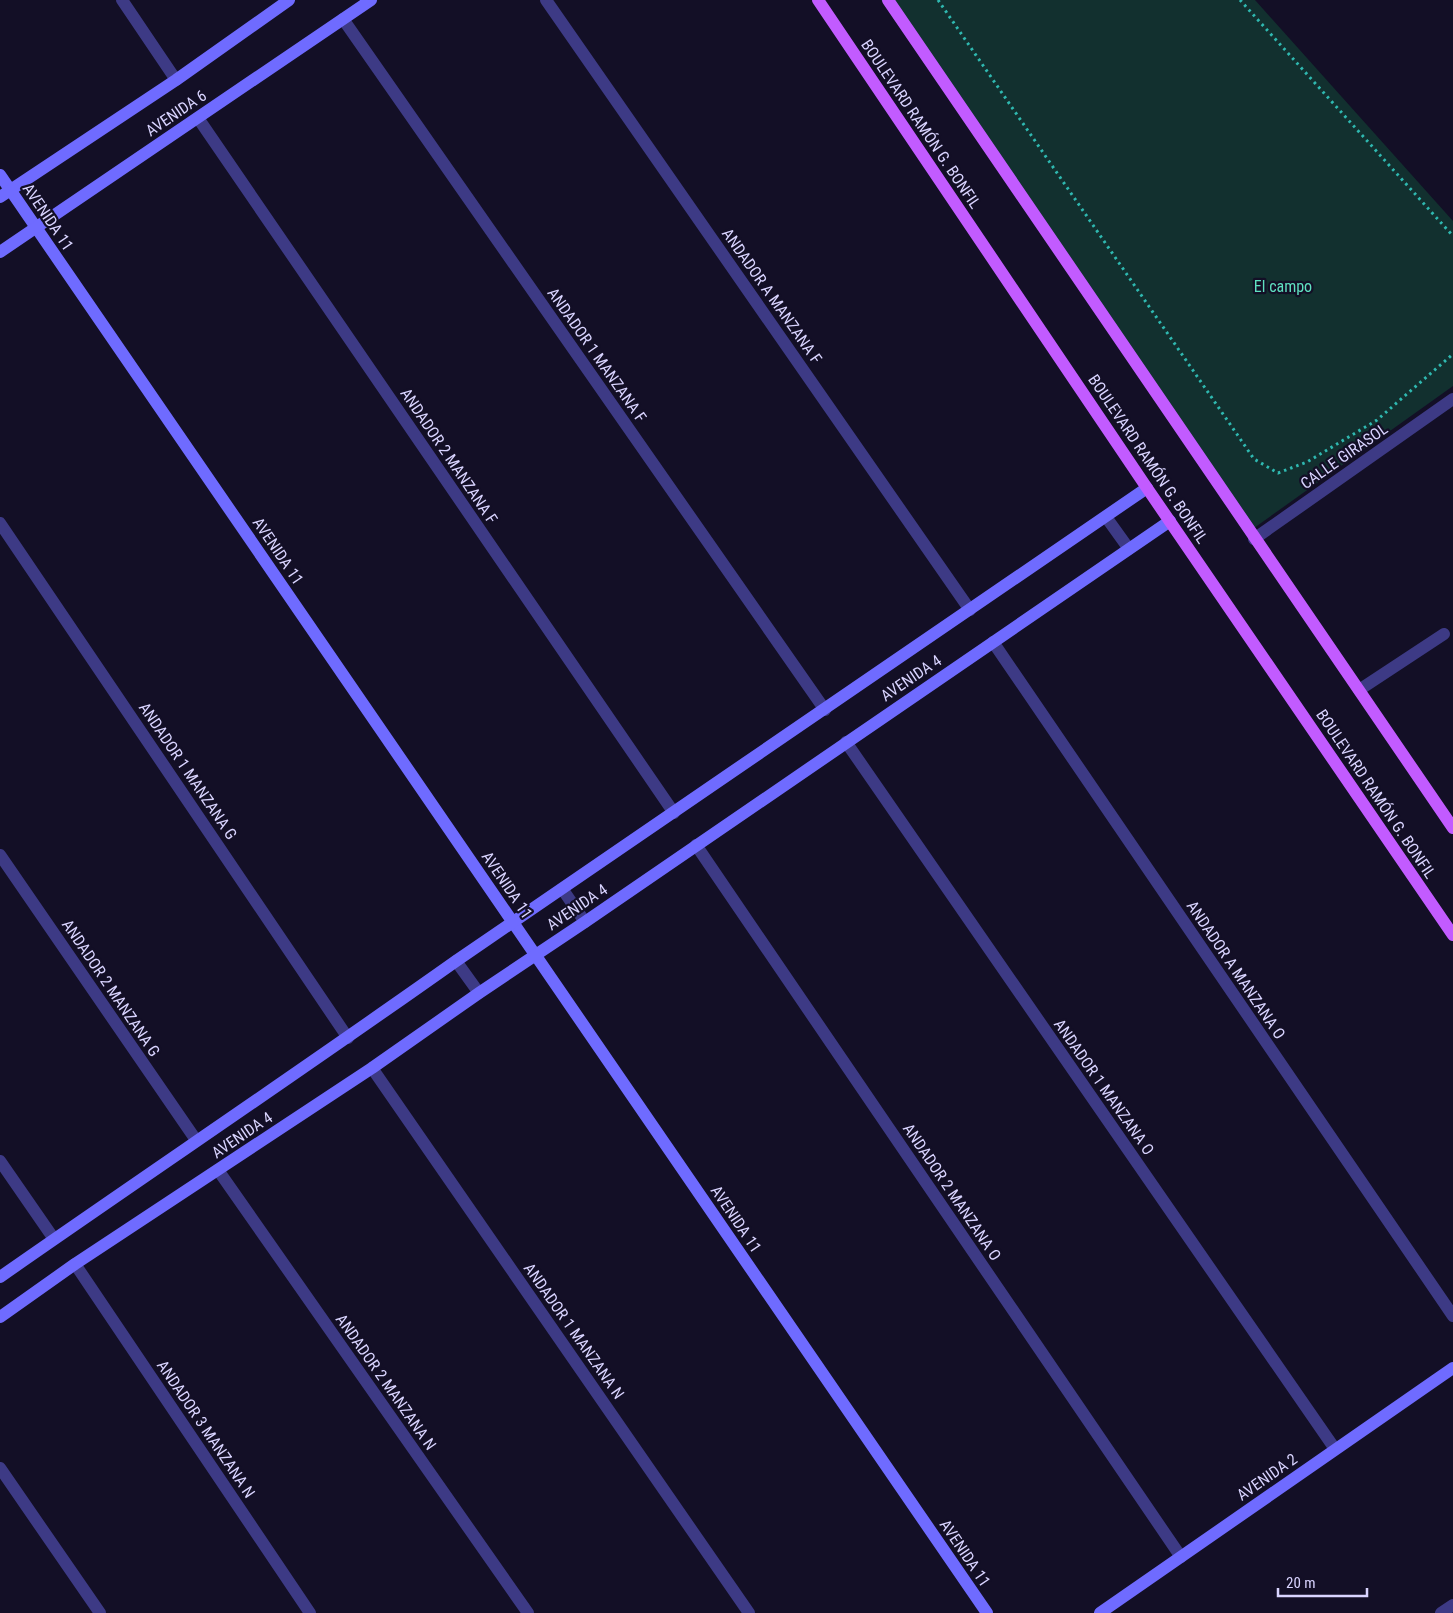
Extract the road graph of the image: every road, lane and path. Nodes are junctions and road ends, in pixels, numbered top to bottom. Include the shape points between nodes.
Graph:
1 (122, 0) edge
2 (289, 0) edge
3 (371, 0) edge
4 (546, 0) edge
5 (818, 0) edge
6 (888, 0) edge
7 (938, 0) edge
8 (1240, 0) edge
9 (343, 19) junction
10 (176, 80) junction
11 (198, 118) junction
12 (0, 175) edge
13 (5, 193) edge
14 (36, 228) junction
15 (1453, 236) edge
16 (0, 252) edge
17 (1453, 354) edge
18 (1453, 399) edge
19 (1147, 488) junction
20 (1106, 517) junction
21 (1170, 521) junction
22 (0, 523) edge
23 (1254, 539) junction
24 (1129, 549) junction
25 (970, 610) junction
26 (1444, 634) dead end
27 (993, 642) junction
28 (1358, 690) junction
29 (825, 710) junction
30 (846, 742) junction
31 (674, 813) junction
32 (1453, 828) edge
33 (696, 846) junction
34 (0, 855) edge
35 (563, 890) junction
36 (585, 922) junction
37 (514, 923) junction
38 (1453, 935) edge
39 (535, 955) junction
40 (456, 961) junction
41 (479, 993) junction
42 (348, 1038) junction
43 (372, 1068) junction
44 (196, 1140) junction
45 (0, 1161) edge
46 (218, 1170) junction
47 (54, 1239) junction
48 (75, 1264) junction
49 (0, 1277) edge
50 (1453, 1316) edge
51 (0, 1318) edge
52 (1453, 1368) edge
53 (1335, 1449) junction
54 (0, 1468) edge
55 (1181, 1557) junction
56 (1453, 1605) edge
57 (100, 1613) edge
58 (310, 1613) edge
59 (528, 1613) edge
60 (749, 1613) edge
61 (987, 1613) edge
62 (1100, 1613) edge
63 (1441, 1613) edge

1 - 10 street
2 - 10 street, AVENIDA 6
3 - 9 street, AVENIDA 6
4 - 25 street, ANDADOR A MANZANA F
5 - 19 main road, BOULEVARD RAMÓN G. BONFIL
6 - 23 main road
7 - 17 path via 1254,459 1278,473 1307,462 1377,420
8 - 15 path
9 - 11 street, AVENIDA 6
9 - 29 street, ANDADOR 1 MANZANA F
10 - 13 street, AVENIDA 6
11 - 14 street, AVENIDA 6
11 - 31 street, ANDADOR 2 MANZANA F
12 - 13 street, AVENIDA 11
13 - 14 street, AVENIDA 11
14 - 16 street, AVENIDA 6
14 - 37 street, AVENIDA 11
18 - 23 street, CALLE GIRASOL
19 - 20 street, AVENIDA 4
19 - 21 main road, BOULEVARD RAMÓN G. BONFIL
20 - 24 street
20 - 25 street, AVENIDA 4
21 - 24 street, AVENIDA 4
21 - 38 main road, BOULEVARD RAMÓN G. BONFIL
22 - 42 street, ANDADOR 1 MANZANA G
23 - 28 main road
24 - 27 street, AVENIDA 4
25 - 29 street, AVENIDA 4
26 - 28 street
27 - 30 street, AVENIDA 4
27 - 50 street, ANDADOR A MANZANA O
28 - 32 main road
29 - 31 street, AVENIDA 4
30 - 33 street, AVENIDA 4
30 - 53 street, ANDADOR 1 MANZANA O
31 - 35 street, AVENIDA 4
33 - 36 street, AVENIDA 4
33 - 55 street, ANDADOR 2 MANZANA O
34 - 44 street, ANDADOR 2 MANZANA G
35 - 36 street
35 - 37 street, AVENIDA 4
36 - 39 street, AVENIDA 4
37 - 39 street, AVENIDA 11
37 - 40 street, AVENIDA 4
39 - 41 street, AVENIDA 4
39 - 61 street, AVENIDA 11
40 - 41 street
40 - 42 street, AVENIDA 4
41 - 43 street, AVENIDA 4
42 - 44 street, AVENIDA 4
43 - 46 street, AVENIDA 4
43 - 60 street, ANDADOR 1 MANZANA N
44 - 47 street, AVENIDA 4
45 - 47 street
46 - 48 street, AVENIDA 4
46 - 59 street, ANDADOR 2 MANZANA N
47 - 49 street, AVENIDA 4
48 - 51 street, AVENIDA 4
48 - 58 street, ANDADOR 3 MANZANA N
52 - 53 street, AVENIDA 2
53 - 55 street, AVENIDA 2
54 - 57 street
55 - 62 street, AVENIDA 2
56 - 63 street

